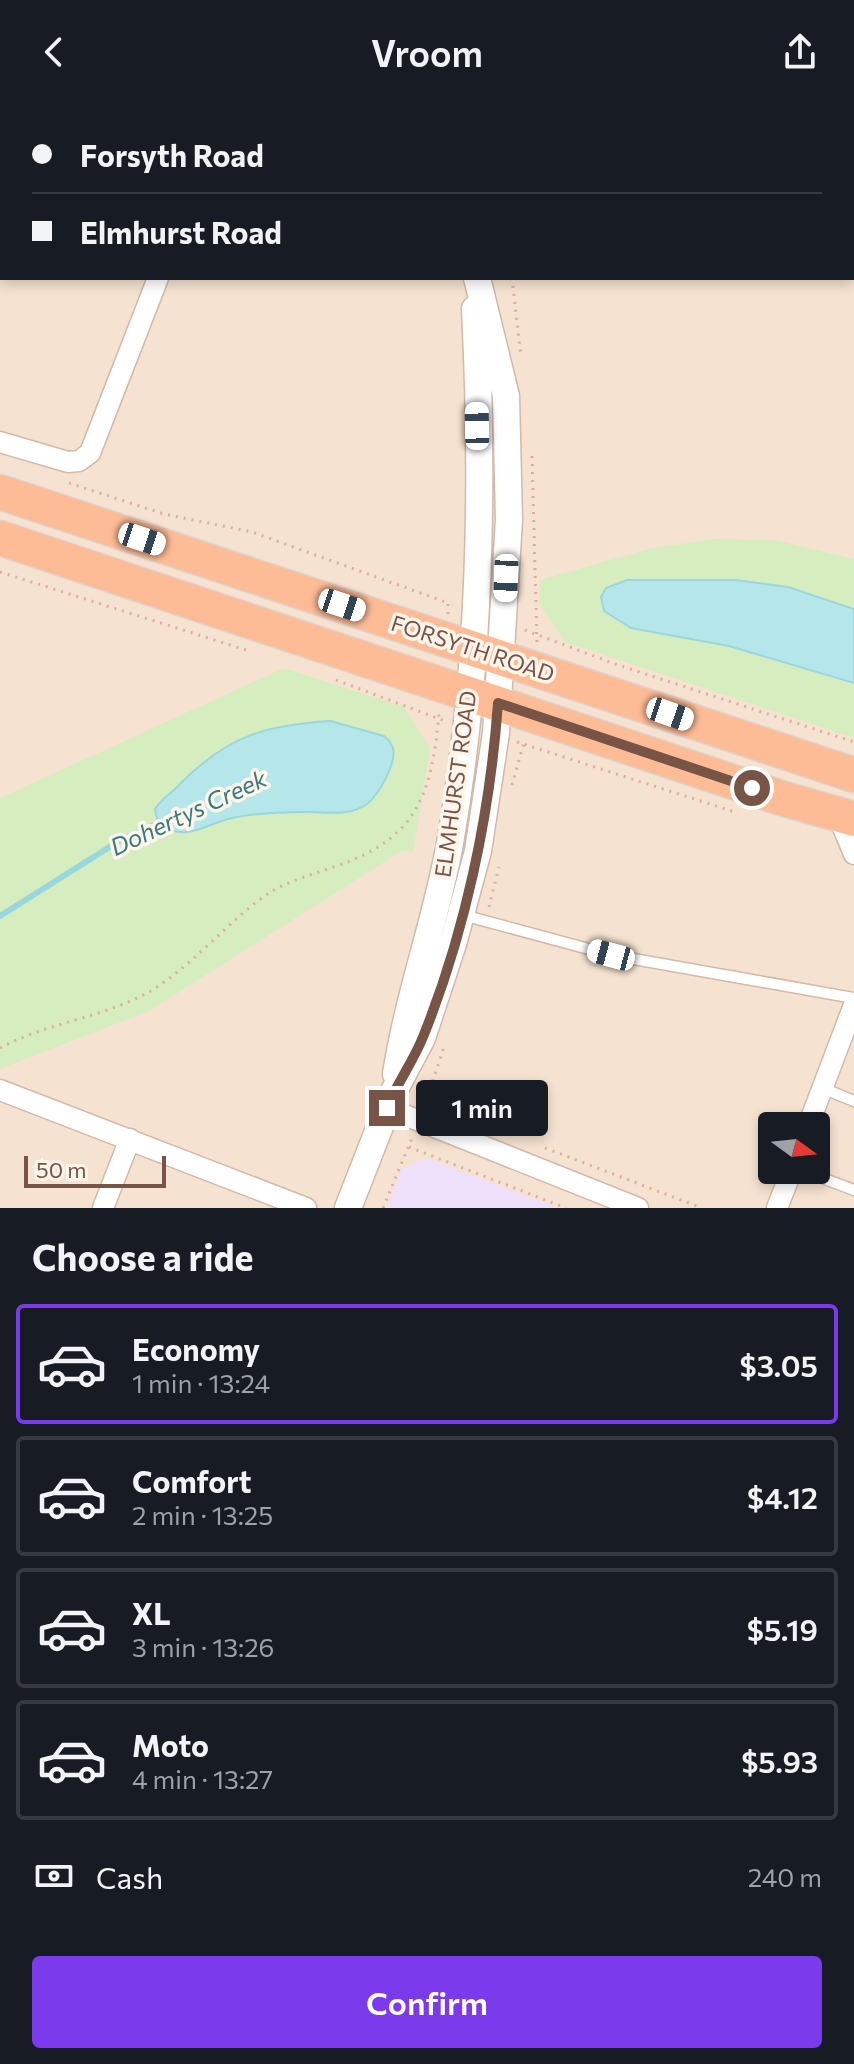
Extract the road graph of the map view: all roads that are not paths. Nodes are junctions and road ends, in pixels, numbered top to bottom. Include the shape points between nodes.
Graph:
1 (157, 280) edge
2 (475, 280) edge
3 (476, 280) edge
4 (0, 442) edge
5 (0, 492) edge
6 (0, 538) edge
7 (473, 648) junction
8 (474, 707) junction
9 (697, 723) junction
10 (854, 775) edge
11 (854, 792) edge
12 (840, 815) edge
13 (854, 854) edge
14 (461, 915) junction
15 (854, 998) edge
16 (854, 1005) edge
17 (822, 1088) junction
18 (0, 1090) edge
19 (390, 1101) junction
20 (854, 1101) edge
21 (813, 1112) edge
22 (130, 1139) junction
23 (830, 1181) edge
24 (786, 1184) edge
25 (854, 1190) edge
26 (103, 1208) edge
27 (306, 1208) edge
28 (348, 1208) edge
29 (638, 1208) edge
30 (777, 1208) edge

1 - 4 street via 90,453 68,462
2 - 7 street, ELMHURST ROAD via 478,512
3 - 7 street, ELMHURST ROAD via 506,395 509,519 505,622
5 - 7 highway, FORSYTH ROAD
6 - 8 highway, FORSYTH ROAD
7 - 8 street, ELMHURST ROAD
7 - 9 highway, FORSYTH ROAD
8 - 12 highway, FORSYTH ROAD
8 - 14 street, ELMHURST ROAD via 478,851
8 - 19 street, ELMHURST ROAD via 450,844 402,1032
9 - 10 highway, FORSYTH ROAD
9 - 11 street via 774,762
12 - 13 street
14 - 15 lane via 611,955
14 - 19 street, ELMHURST ROAD via 422,1038
16 - 17 street
17 - 20 lane
17 - 21 street
18 - 22 street
19 - 28 street, ELMHURST ROAD
19 - 29 street
22 - 26 street
22 - 27 street
23 - 25 lane
24 - 30 street

